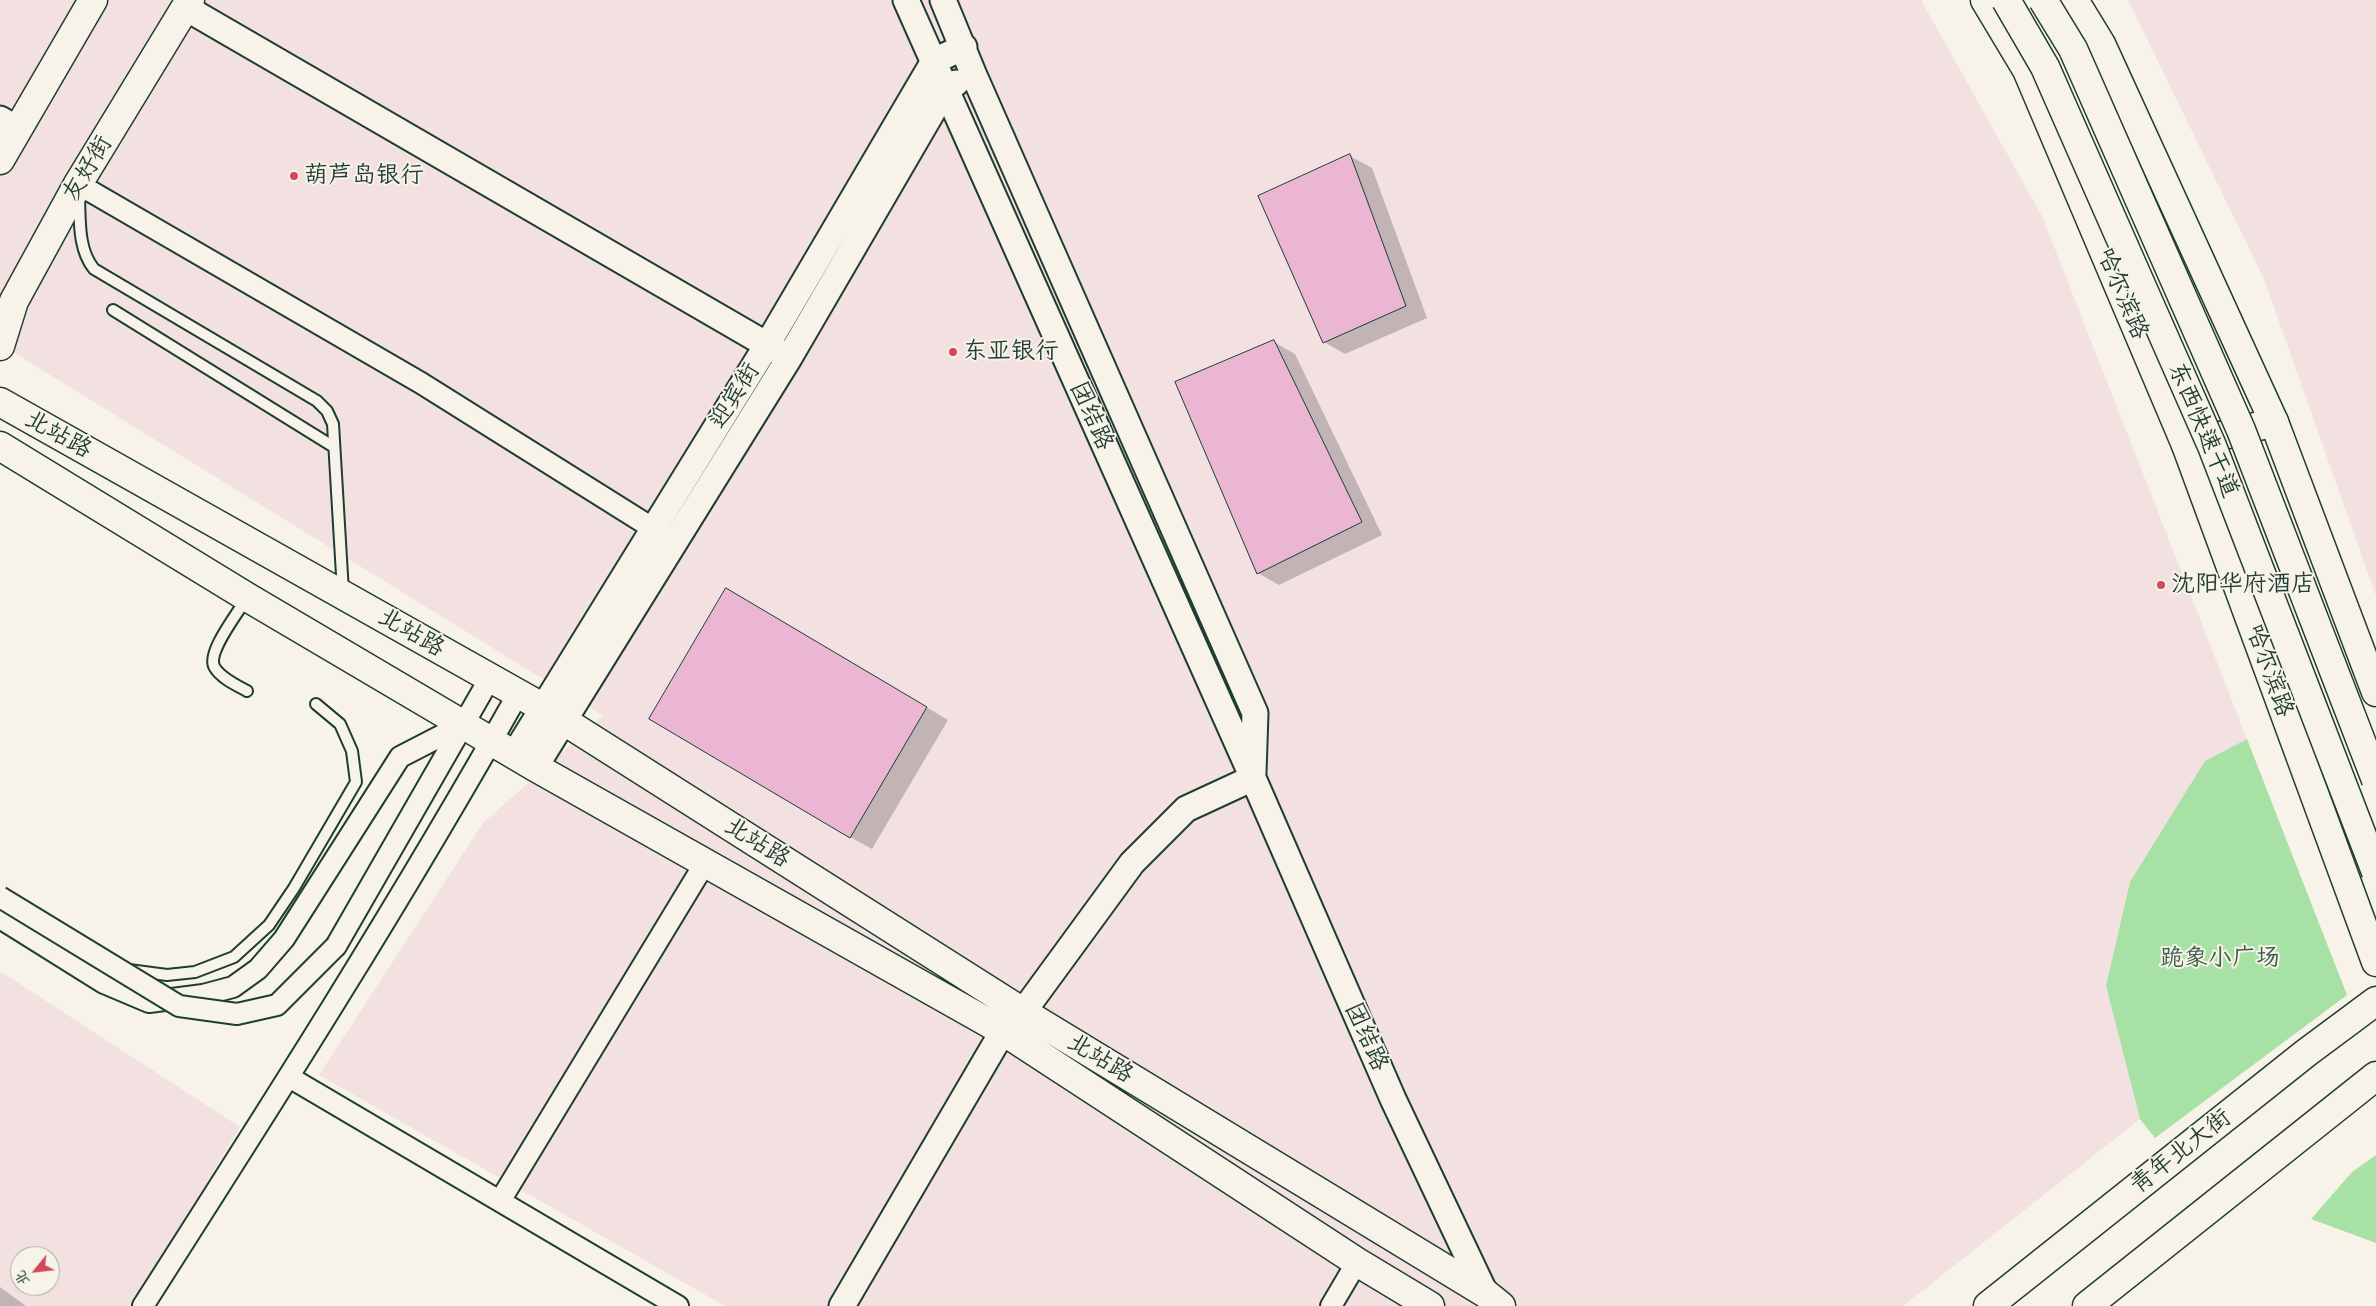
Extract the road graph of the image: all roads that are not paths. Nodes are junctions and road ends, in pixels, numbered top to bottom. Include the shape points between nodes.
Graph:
1 (93, 0) edge
2 (906, 0) edge
3 (943, 0) edge
4 (1985, 0) edge
5 (2006, 0) edge
6 (2043, 0) edge
7 (2074, 0) edge
8 (188, 4) edge
9 (964, 47) junction
10 (934, 61) junction
11 (972, 72) junction
12 (945, 90) junction
13 (8, 124) edge
14 (0, 160) edge
15 (78, 184) junction
16 (113, 310) dead end
17 (767, 345) junction
18 (0, 346) edge
19 (789, 358) junction
20 (0, 402) edge
21 (2274, 422) junction
22 (2186, 445) junction
23 (0, 446) edge
24 (334, 447) junction
25 (652, 528) junction
26 (676, 542) junction
27 (343, 593) junction
28 (247, 597) junction
29 (490, 678) junction
30 (247, 691) dead end
31 (2376, 692) edge
32 (518, 694) junction
33 (316, 704) dead end
34 (553, 714) junction
35 (462, 725) junction
36 (513, 755) junction
37 (1253, 778) junction
38 (2376, 780) edge
39 (705, 863) junction
40 (2376, 872) edge
41 (0, 897) edge
42 (0, 918) edge
43 (2376, 962) edge
44 (116, 968) junction
45 (2376, 1001) edge
46 (1023, 1012) junction
47 (1004, 1031) junction
48 (2376, 1076) edge
49 (289, 1077) junction
50 (500, 1201) junction
51 (1357, 1262) junction
52 (1493, 1300) edge
53 (143, 1306) edge
54 (678, 1306) edge
55 (842, 1306) edge
56 (1331, 1306) edge
57 (1430, 1306) edge
58 (1988, 1306) edge
59 (2087, 1306) edge

1 - 13 main road
2 - 10 street, 团结路
3 - 9 street, 团结路
4 - 22 main road, 哈尔滨路 via 2027,70
5 - 40 main road, 东西快速干道, bridge via 2045,67 2212,446
6 - 38 main road, 东西快速干道, bridge via 2073,49 2241,430
7 - 21 main road via 2101,44
8 - 15 main road, 友好街
8 - 17 street
9 - 10 street
9 - 11 street, 团结路
10 - 12 street, 团结路
10 - 17 street, 迎宾街
11 - 12 street, 迎宾街
11 - 37 street, 团结路 via 1255,713
12 - 19 street, 迎宾街
12 - 37 street, 团结路
13 - 14 main road
15 - 18 main road, 友好街 via 14,301
15 - 24 lane via 82,240 88,263 318,401 333,424
15 - 25 street via 421,383
16 - 24 lane
17 - 19 street
17 - 25 street, 迎宾街
19 - 26 street, 迎宾街
20 - 27 main road, 北站路
21 - 22 main road
21 - 31 main road
22 - 43 main road, 哈尔滨路
23 - 28 main road, 北站路
24 - 27 lane
25 - 26 street
25 - 34 street, 迎宾街
26 - 34 street, 迎宾街
27 - 29 main road, 北站路
28 - 30 lane via 212,655 213,667
28 - 35 main road, 北站路
29 - 32 main road, 北站路
29 - 35 street
32 - 34 main road, 北站路
32 - 36 street
33 - 44 lane via 340,724 352,751 356,782 274,918 234,957 194,972 167,976
34 - 36 street, 迎宾街
34 - 46 main road, 北站路
35 - 36 main road, 北站路
35 - 42 street via 400,757 284,939 258,969 233,987 203,995 149,1002 104,983
35 - 44 street, bridge via 336,946 277,1005 237,1014 179,1006
36 - 39 main road, 北站路
36 - 49 street
37 - 46 street via 1186,809 1172,822 1132,863
37 - 52 street, 团结路 via 1393,1099
39 - 47 main road, 北站路
39 - 50 street
41 - 44 street, bridge
45 - 58 main road, 青年北大街 via 2298,1059
46 - 47 street
46 - 52 main road, 北站路
47 - 51 main road, 北站路
47 - 55 street
48 - 59 main road
49 - 50 street
49 - 53 street
50 - 54 street
51 - 56 street
51 - 57 main road, 北站路

